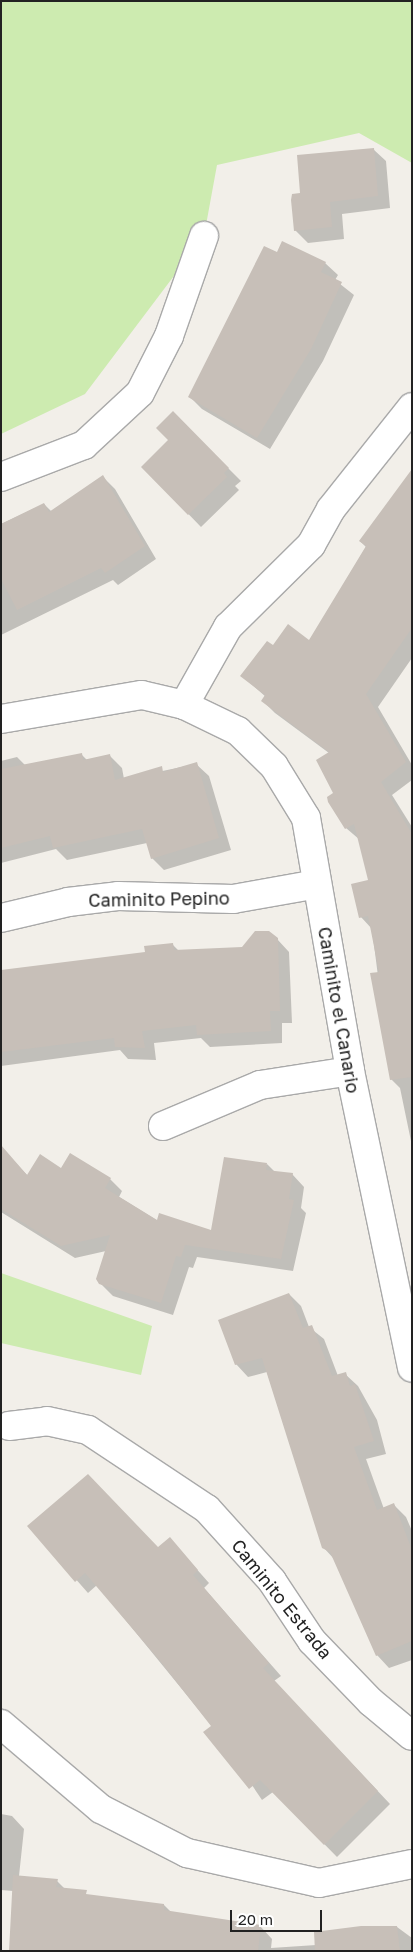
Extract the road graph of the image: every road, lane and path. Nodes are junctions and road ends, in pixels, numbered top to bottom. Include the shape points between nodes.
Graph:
1 (204, 236) dead end
2 (412, 407) edge
3 (1, 477) edge
4 (184, 705) junction
5 (1, 719) edge
6 (317, 884) junction
7 (1, 918) edge
8 (350, 1071) junction
9 (163, 1126) dead end
10 (412, 1368) edge
11 (9, 1426) dead end
12 (1, 1724) edge
13 (412, 1736) edge
14 (412, 1864) edge

1 - 3 street via 169,336 140,393 84,445
2 - 4 street via 331,509 311,545 228,627
4 - 5 street, Caminito el Canario via 142,695
4 - 6 street, Caminito el Canario via 238,731 274,766 306,818
6 - 7 street, Caminito Pepino via 233,899 108,897
6 - 8 street, Caminito el Canario
8 - 9 street via 260,1085
8 - 10 street, Caminito el Canario
11 - 13 street, Caminito Estrada via 47,1421 88,1430 207,1509 272,1581 312,1641 370,1702
12 - 14 street via 101,1809 187,1853 319,1883

